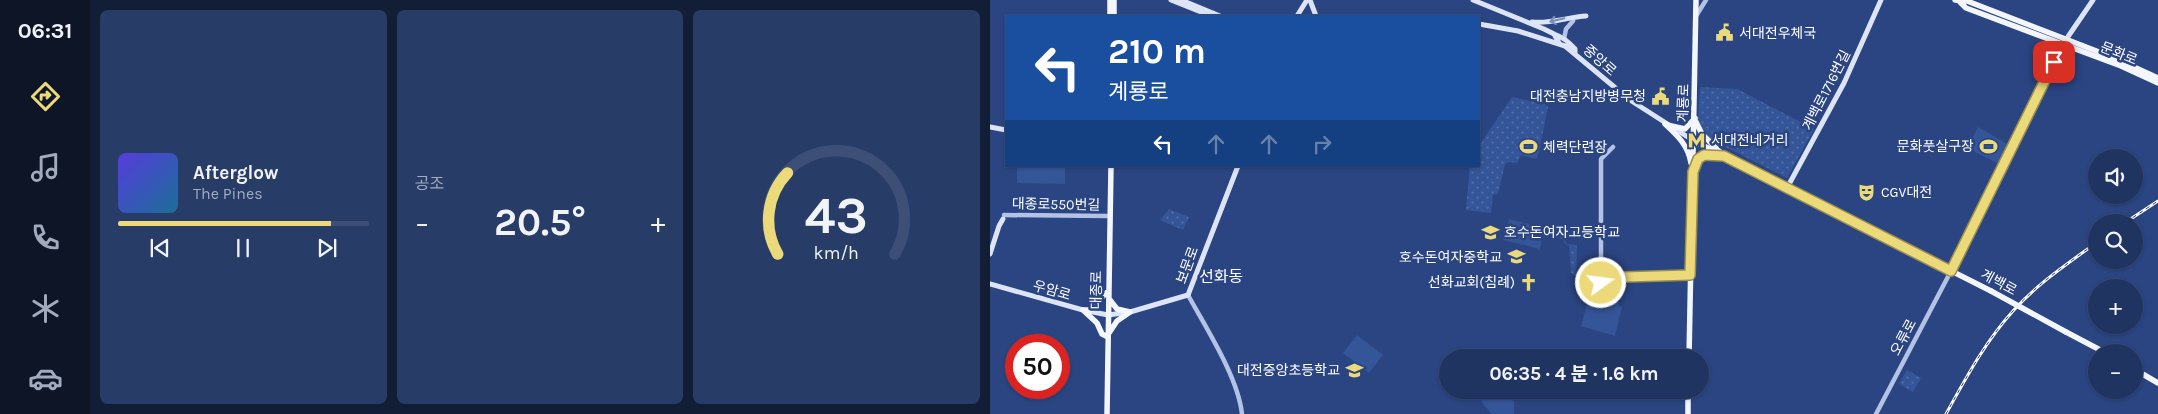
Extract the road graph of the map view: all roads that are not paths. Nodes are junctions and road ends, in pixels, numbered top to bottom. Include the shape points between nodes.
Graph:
1 (1110, 0) edge
2 (1114, 0) edge
3 (1171, 0) edge
4 (1180, 0) edge
5 (1309, 0) edge
6 (1473, 0) edge
7 (1696, 0) edge
8 (1706, 0) edge
9 (1881, 0) edge
10 (2093, 0) edge
11 (1957, 1) edge
12 (1213, 13) junction
13 (1110, 15) edge
14 (1114, 15) edge
15 (1218, 15) edge
16 (1298, 15) edge
17 (1316, 15) edge
18 (1586, 16) dead end
19 (1696, 16) junction
20 (1572, 21) dead end
21 (1528, 22) junction
22 (1480, 24) edge
23 (1554, 34) junction
24 (1564, 39) junction
25 (2064, 42) junction
26 (1559, 43) junction
27 (1575, 53) junction
28 (2158, 78) edge
29 (2158, 83) edge
30 (1695, 118) junction
31 (1665, 124) junction
32 (990, 127) edge
33 (1005, 130) edge
34 (1694, 141) junction
35 (1612, 147) dead end
36 (1724, 156) junction
37 (1109, 167) edge
38 (1109, 167) edge
39 (1238, 167) edge
40 (1693, 172) junction
41 (1787, 188) junction
42 (1107, 216) junction
43 (1004, 217) joint
44 (990, 254) edge
45 (1951, 271) junction
46 (1690, 275) junction
47 (1601, 283) joint
48 (990, 284) edge
49 (1107, 295) junction
50 (1188, 295) junction
51 (1083, 310) junction
52 (1130, 312) junction
53 (1107, 315) junction
54 (1107, 336) junction
55 (2089, 344) edge
56 (1689, 349) edge
57 (2143, 374) edge
58 (2158, 383) edge
59 (1688, 399) edge
60 (1106, 414) edge
61 (1242, 414) edge
62 (1688, 414) edge
63 (1876, 414) edge

1 - 13 main road
2 - 14 main road
3 - 12 main road via 1206,14
4 - 12 main road
5 - 16 main road
5 - 17 main road
6 - 21 main road
7 - 19 main road, 계룡로
8 - 19 street
9 - 41 main road, 계백로1716번길 via 1844,83
10 - 25 main road
11 - 25 main road, 문화로 via 1966,8
12 - 15 main road
18 -> 21 main road
19 - 30 main road, 계룡로
20 - 24 street
21 - 23 main road
22 - 26 main road, 중앙로
23 - 24 main road
23 - 26 main road
24 - 27 main road
25 - 28 main road, 문화로
25 - 29 main road, 문화로
25 - 45 main road
26 - 27 main road, 중앙로
27 - 31 main road, 중앙로 via 1630,100
30 - 31 main road via 1685,129
30 - 34 main road, 계룡로
30 - 36 main road via 1702,134
31 - 34 main road, 중앙로
31 - 40 main road via 1688,149
32 - 33 main road
34 - 36 main road, 계백로
34 - 40 main road, 계룡로
35 - 47 street via 1602,159
36 - 40 main road via 1704,155 1696,162
36 - 41 main road, 계백로
37 - 42 main road, 대종로
38 - 49 main road, 대종로
39 - 50 main road, 보문로
40 - 46 main road, 계룡로
41 - 45 main road, 계백로
42 - 43 street, 대종로550번길
42 - 49 main road, 대종로
43 - 44 main road
45 - 55 main road, 계백로, bridge
45 - 63 street, 오류로
46 - 47 main road via 1624,277
46 - 56 main road, 계룡로
48 - 51 main road, 우암로
49 - 51 main road via 1091,310
49 - 52 main road via 1117,309
49 - 53 main road, 대종로
50 - 52 main road, 보문로
50 - 61 street via 1228,372 1240,400
51 - 53 main road, 우암로
51 - 54 main road
52 - 53 main road, 보문로
52 - 54 main road via 1117,321
53 - 54 main road, 대종로
54 - 60 main road, 대종로
57 - 58 main road
59 - 62 main road

